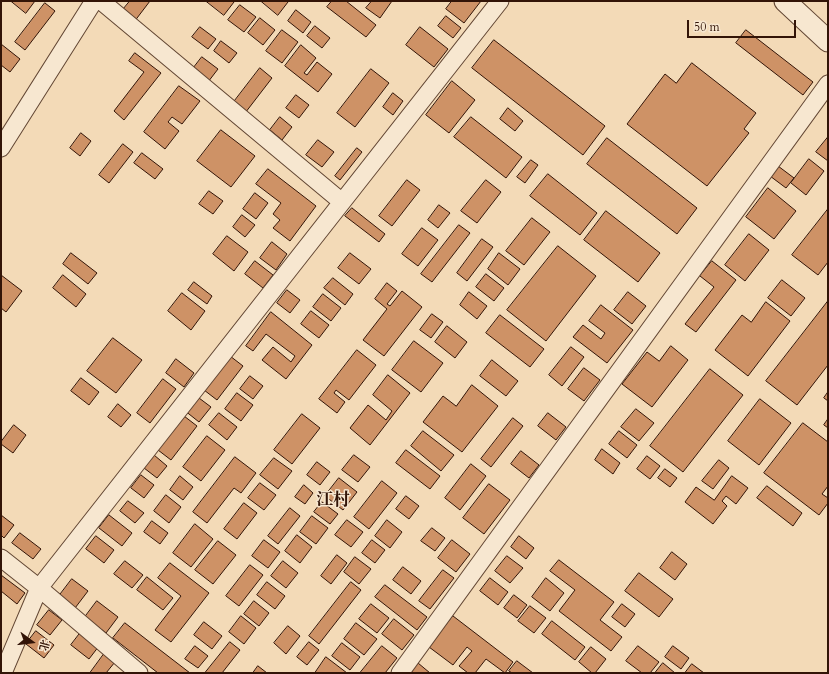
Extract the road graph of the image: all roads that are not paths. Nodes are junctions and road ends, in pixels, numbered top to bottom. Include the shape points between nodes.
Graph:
1 (94, 1) edge
2 (101, 1) edge
3 (500, 1) edge
4 (785, 1) edge
5 (828, 41) edge
6 (828, 84) edge
7 (1, 148) edge
8 (342, 202) junction
9 (1, 558) edge
10 (40, 588) junction
11 (3, 673) edge
12 (139, 673) edge
13 (400, 673) edge

1 - 7 street
2 - 8 street
3 - 8 street
4 - 5 street
6 - 13 street
8 - 10 street
9 - 10 street
10 - 11 street
10 - 12 street

